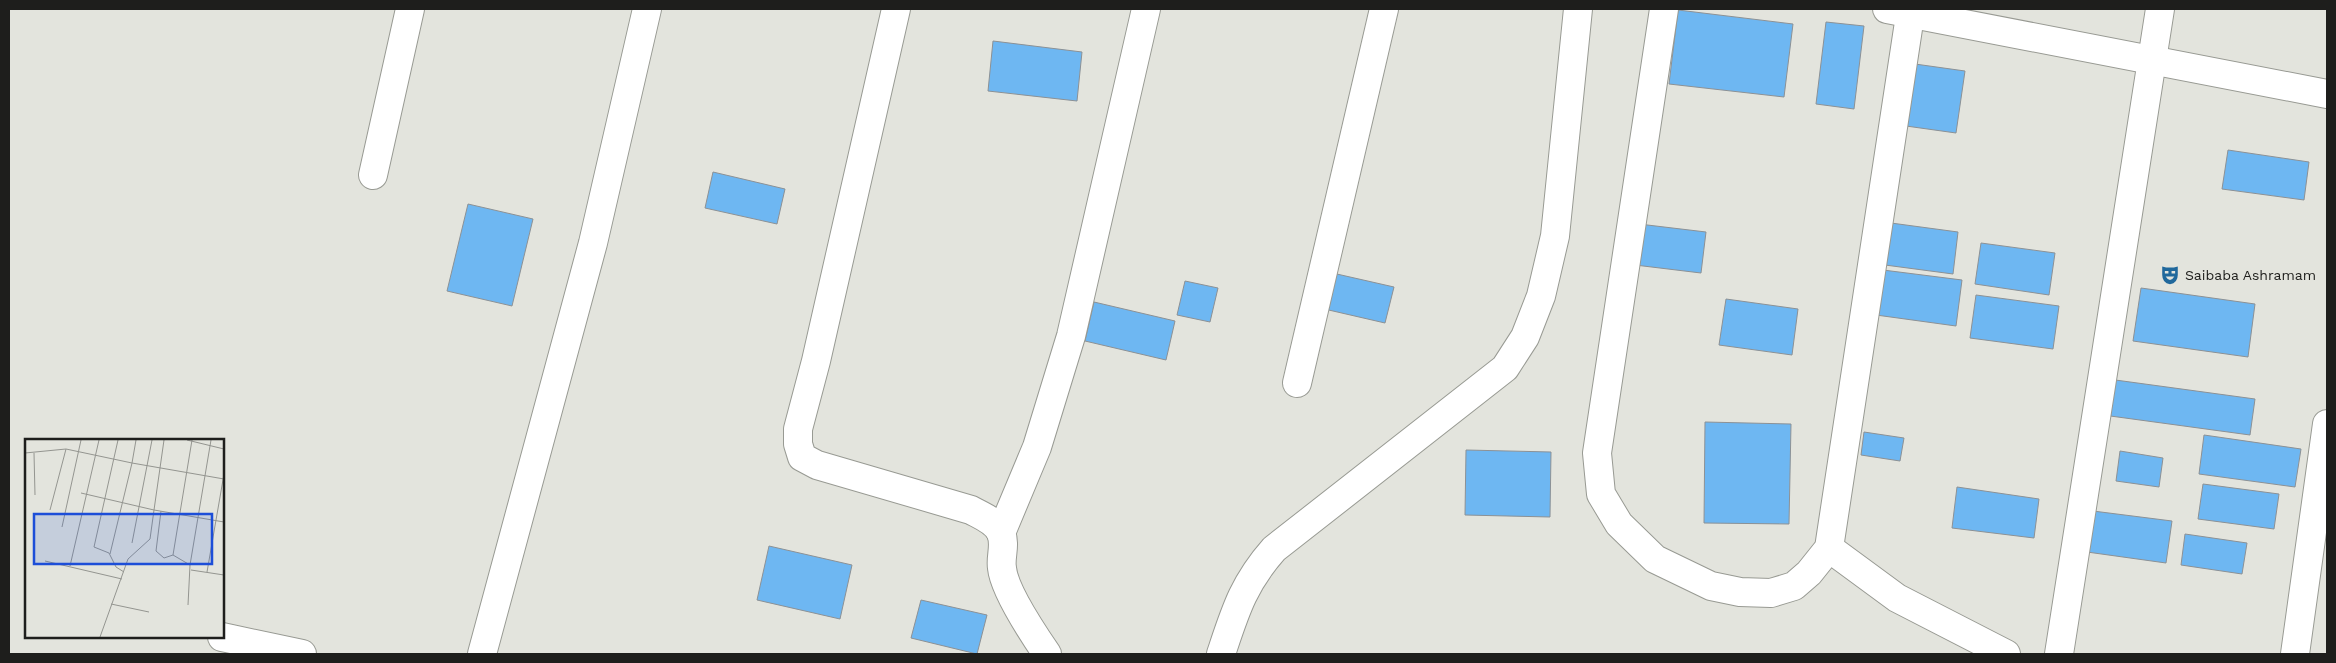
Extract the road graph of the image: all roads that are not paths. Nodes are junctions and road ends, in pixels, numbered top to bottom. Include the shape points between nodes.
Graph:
1 (410, 9) edge
2 (647, 9) edge
3 (896, 9) edge
4 (1146, 9) edge
5 (1384, 9) edge
6 (1578, 9) edge
7 (1664, 9) edge
8 (2160, 9) edge
9 (1903, 10) edge
10 (2154, 59) junction
11 (2327, 94) edge
12 (373, 175) dead end
13 (1297, 383) dead end
14 (2327, 424) edge
15 (1001, 533) junction
16 (1829, 548) junction
17 (224, 637) edge
18 (302, 654) edge
19 (482, 654) edge
20 (1047, 654) edge
21 (1221, 654) edge
22 (2006, 654) edge
23 (2059, 654) edge
24 (2295, 654) edge

1 - 12 street
2 - 19 street via 593,243
3 - 15 street via 798,429 798,444 802,457 817,465 971,510 993,522
4 - 15 street via 1071,336 1037,447
5 - 13 street
6 - 21 street via 1555,236 1541,296 1525,337 1505,368 1274,550 1256,570 1239,599
7 - 16 street via 1597,453 1601,494 1619,524 1655,559 1711,586 1740,592 1771,593 1794,586
8 - 10 street
9 - 10 street
9 - 16 street
10 - 11 street
10 - 23 street
14 - 24 street
15 - 20 street via 1002,568 1028,626
16 - 22 street via 1897,598
17 - 18 street

